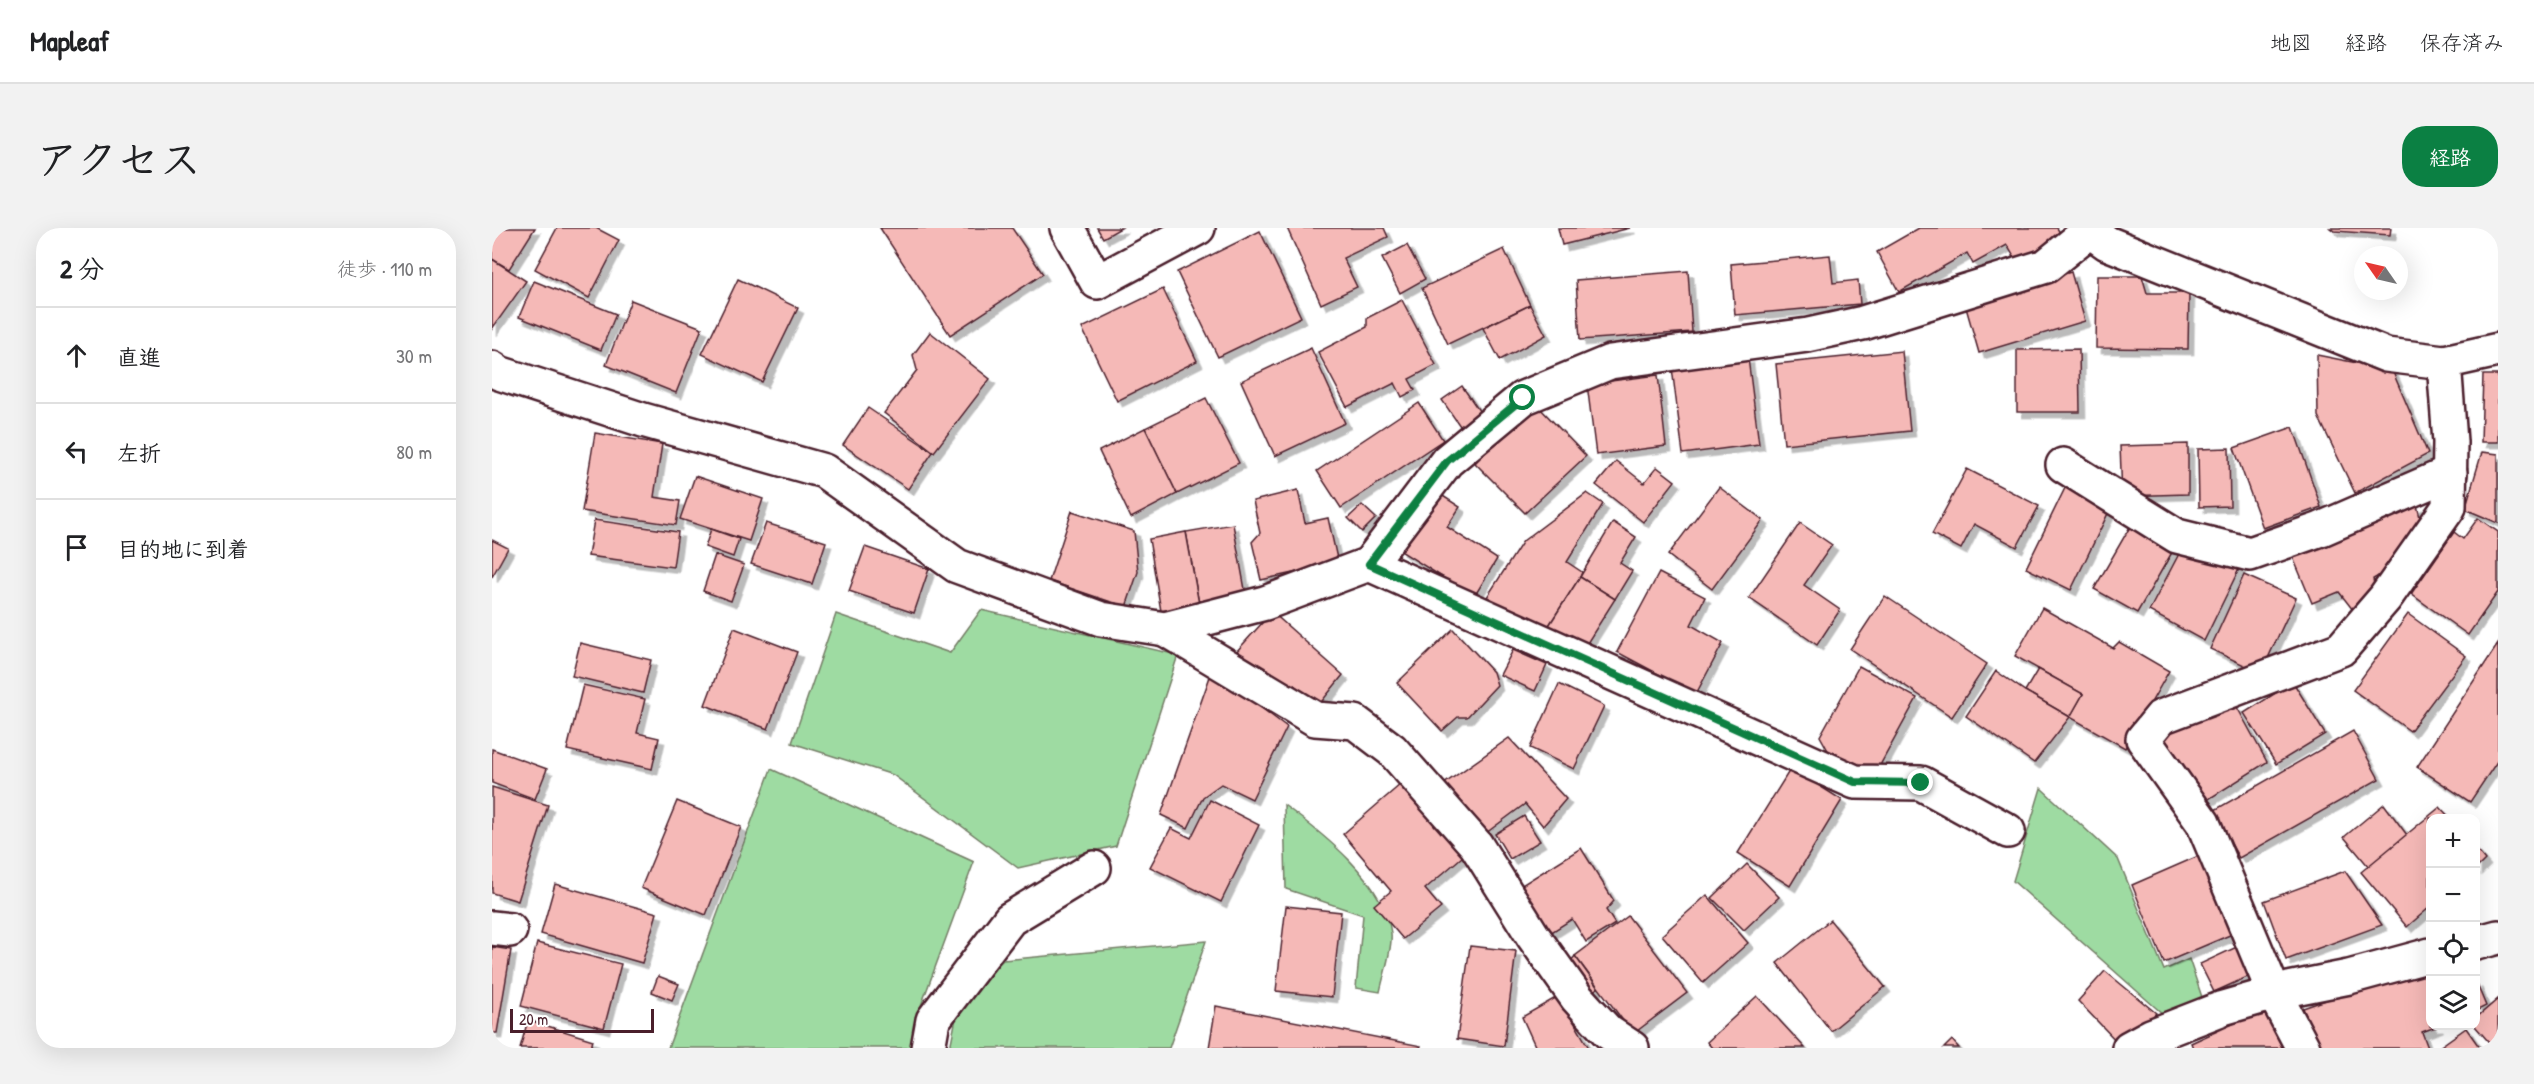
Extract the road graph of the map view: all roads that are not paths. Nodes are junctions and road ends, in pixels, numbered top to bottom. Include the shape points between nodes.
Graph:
1 (1066, 228) edge
2 (1198, 228) edge
3 (2088, 229) edge
4 (2498, 350) edge
5 (2444, 362) junction
6 (492, 369) edge
7 (2063, 465) dead end
8 (2450, 473) junction
9 (1369, 564) junction
10 (1166, 629) junction
11 (2008, 831) dead end
12 (1094, 868) dead end
13 (2498, 937) edge
14 (2480, 942) edge
15 (2426, 956) edge
16 (2274, 993) junction
17 (928, 1048) edge
18 (1632, 1048) edge
19 (2128, 1048) edge
20 (2303, 1048) edge

1 - 2 street via 1097,282
3 - 5 street via 2107,243 2385,356
3 - 9 street via 2046,266 1863,322 1808,335 1610,362 1523,398 1447,461
4 - 5 street
5 - 8 street
6 - 10 street via 643,420 824,471 957,566 1101,619
7 - 8 street via 2177,536 2250,554 2321,529
8 - 16 street via 2449,507 2385,598 2341,649 2161,717 2143,739 2203,823
9 - 10 street via 1265,603
9 - 11 street via 1855,782 1921,783
10 - 18 street via 1315,719 1355,722 1392,750 1476,845 1577,998 1608,1032
12 - 17 street via 1010,919 933,1020
13 - 14 street
15 - 16 street
16 - 19 street via 2223,1008
16 - 20 street

